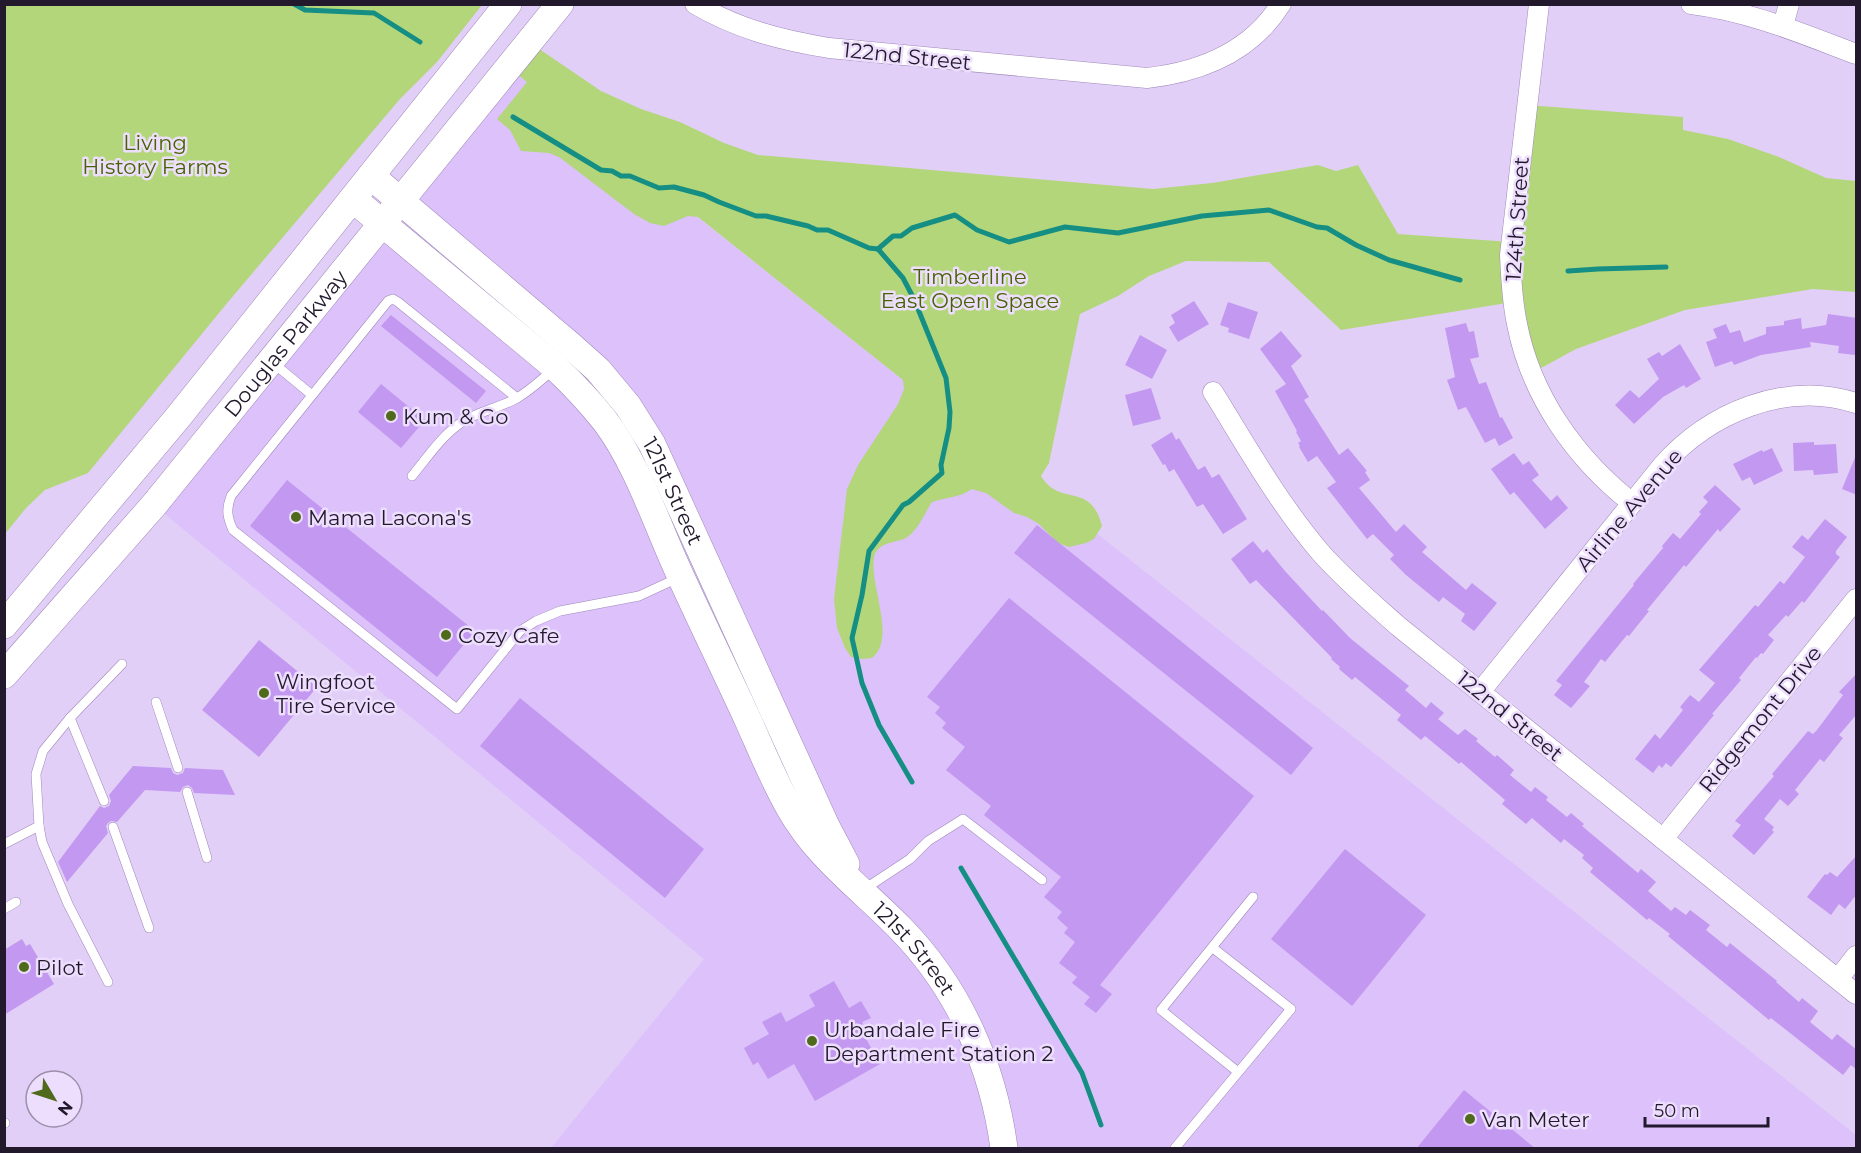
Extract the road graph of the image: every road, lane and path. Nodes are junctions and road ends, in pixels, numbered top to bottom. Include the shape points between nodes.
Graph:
1 (508, 4) edge
2 (560, 4) edge
3 (695, 4) edge
4 (1281, 4) edge
5 (1539, 4) edge
6 (1691, 4) edge
7 (1790, 4) edge
8 (1783, 26) junction
9 (1857, 54) edge
10 (371, 176) junction
11 (353, 199) junction
12 (400, 200) junction
13 (381, 223) junction
14 (270, 361) junction
15 (555, 368) junction
16 (1213, 392) dead end
17 (312, 395) junction
18 (517, 398) junction
19 (1857, 403) edge
20 (412, 476) dead end
21 (1632, 503) junction
22 (694, 572) junction
23 (1857, 599) edge
24 (4, 625) edge
25 (122, 664) dead end
26 (4, 675) edge
27 (1480, 692) junction
28 (156, 702) dead end
29 (70, 718) junction
30 (178, 768) dead end
31 (187, 792) dead end
32 (104, 801) dead end
33 (39, 826) junction
34 (113, 827) dead end
35 (1663, 839) junction
36 (4, 844) edge
37 (207, 858) dead end
38 (1042, 880) dead end
39 (861, 891) junction
40 (1253, 897) dead end
41 (16, 902) dead end
42 (4, 909) edge
43 (149, 928) dead end
44 (1213, 948) junction
45 (1857, 956) edge
46 (1838, 979) junction
47 (108, 982) dead end
48 (1857, 994) edge
49 (1238, 1072) junction
50 (1004, 1149) edge
51 (1175, 1149) edge

1 - 10 street, Douglas Parkway
2 - 12 street, Douglas Parkway
3 - 4 street, 122nd Street via 747,29 786,41 1147,78 1197,69 1220,59 1260,29
5 - 21 street, 124th Street via 1510,255 1517,324 1525,356 1553,416 1575,448
6 - 8 street
7 - 8 street
8 - 9 street
10 - 11 street, Douglas Parkway
10 - 12 street, 121st Street
11 - 13 street, 121st Street
11 - 24 street, Douglas Parkway via 126,481
12 - 13 street, Douglas Parkway
12 - 22 street, 121st Street via 598,370 628,406 652,444
13 - 14 street, Douglas Parkway
13 - 15 street, 121st Street
14 - 17 lane
14 - 26 street, Douglas Parkway via 154,505
15 - 18 lane
15 - 22 street, 121st Street via 606,422
16 - 27 street, 122nd Street via 1285,507 1322,553 1372,604
17 - 18 lane via 388,300 393,299
17 - 22 lane via 231,496 228,520 233,530 457,709 520,631 536,621 560,611 639,596
18 - 20 lane via 459,424
19 - 21 street, Airline Avenue via 1824,397 1790,398 1746,407 1721,418 1693,435 1673,454
21 - 27 street, Airline Avenue
22 - 39 street, 121st Street via 789,808 813,843
23 - 35 street, Ridgemont Drive
25 - 29 lane
27 - 35 street, 122nd Street
28 - 30 lane
29 - 32 lane
29 - 33 lane via 43,751 36,774
31 - 37 lane
33 - 36 lane
33 - 47 lane via 68,904
34 - 43 lane
35 - 46 street, 122nd Street
38 - 39 lane via 963,819
39 - 50 street, 121st Street via 927,958 970,1027 986,1065
40 - 44 lane
41 - 42 lane
44 - 49 lane via 1161,1010
44 - 49 lane via 1292,1009
45 - 46 street
46 - 48 street, 122nd Street
49 - 51 lane

